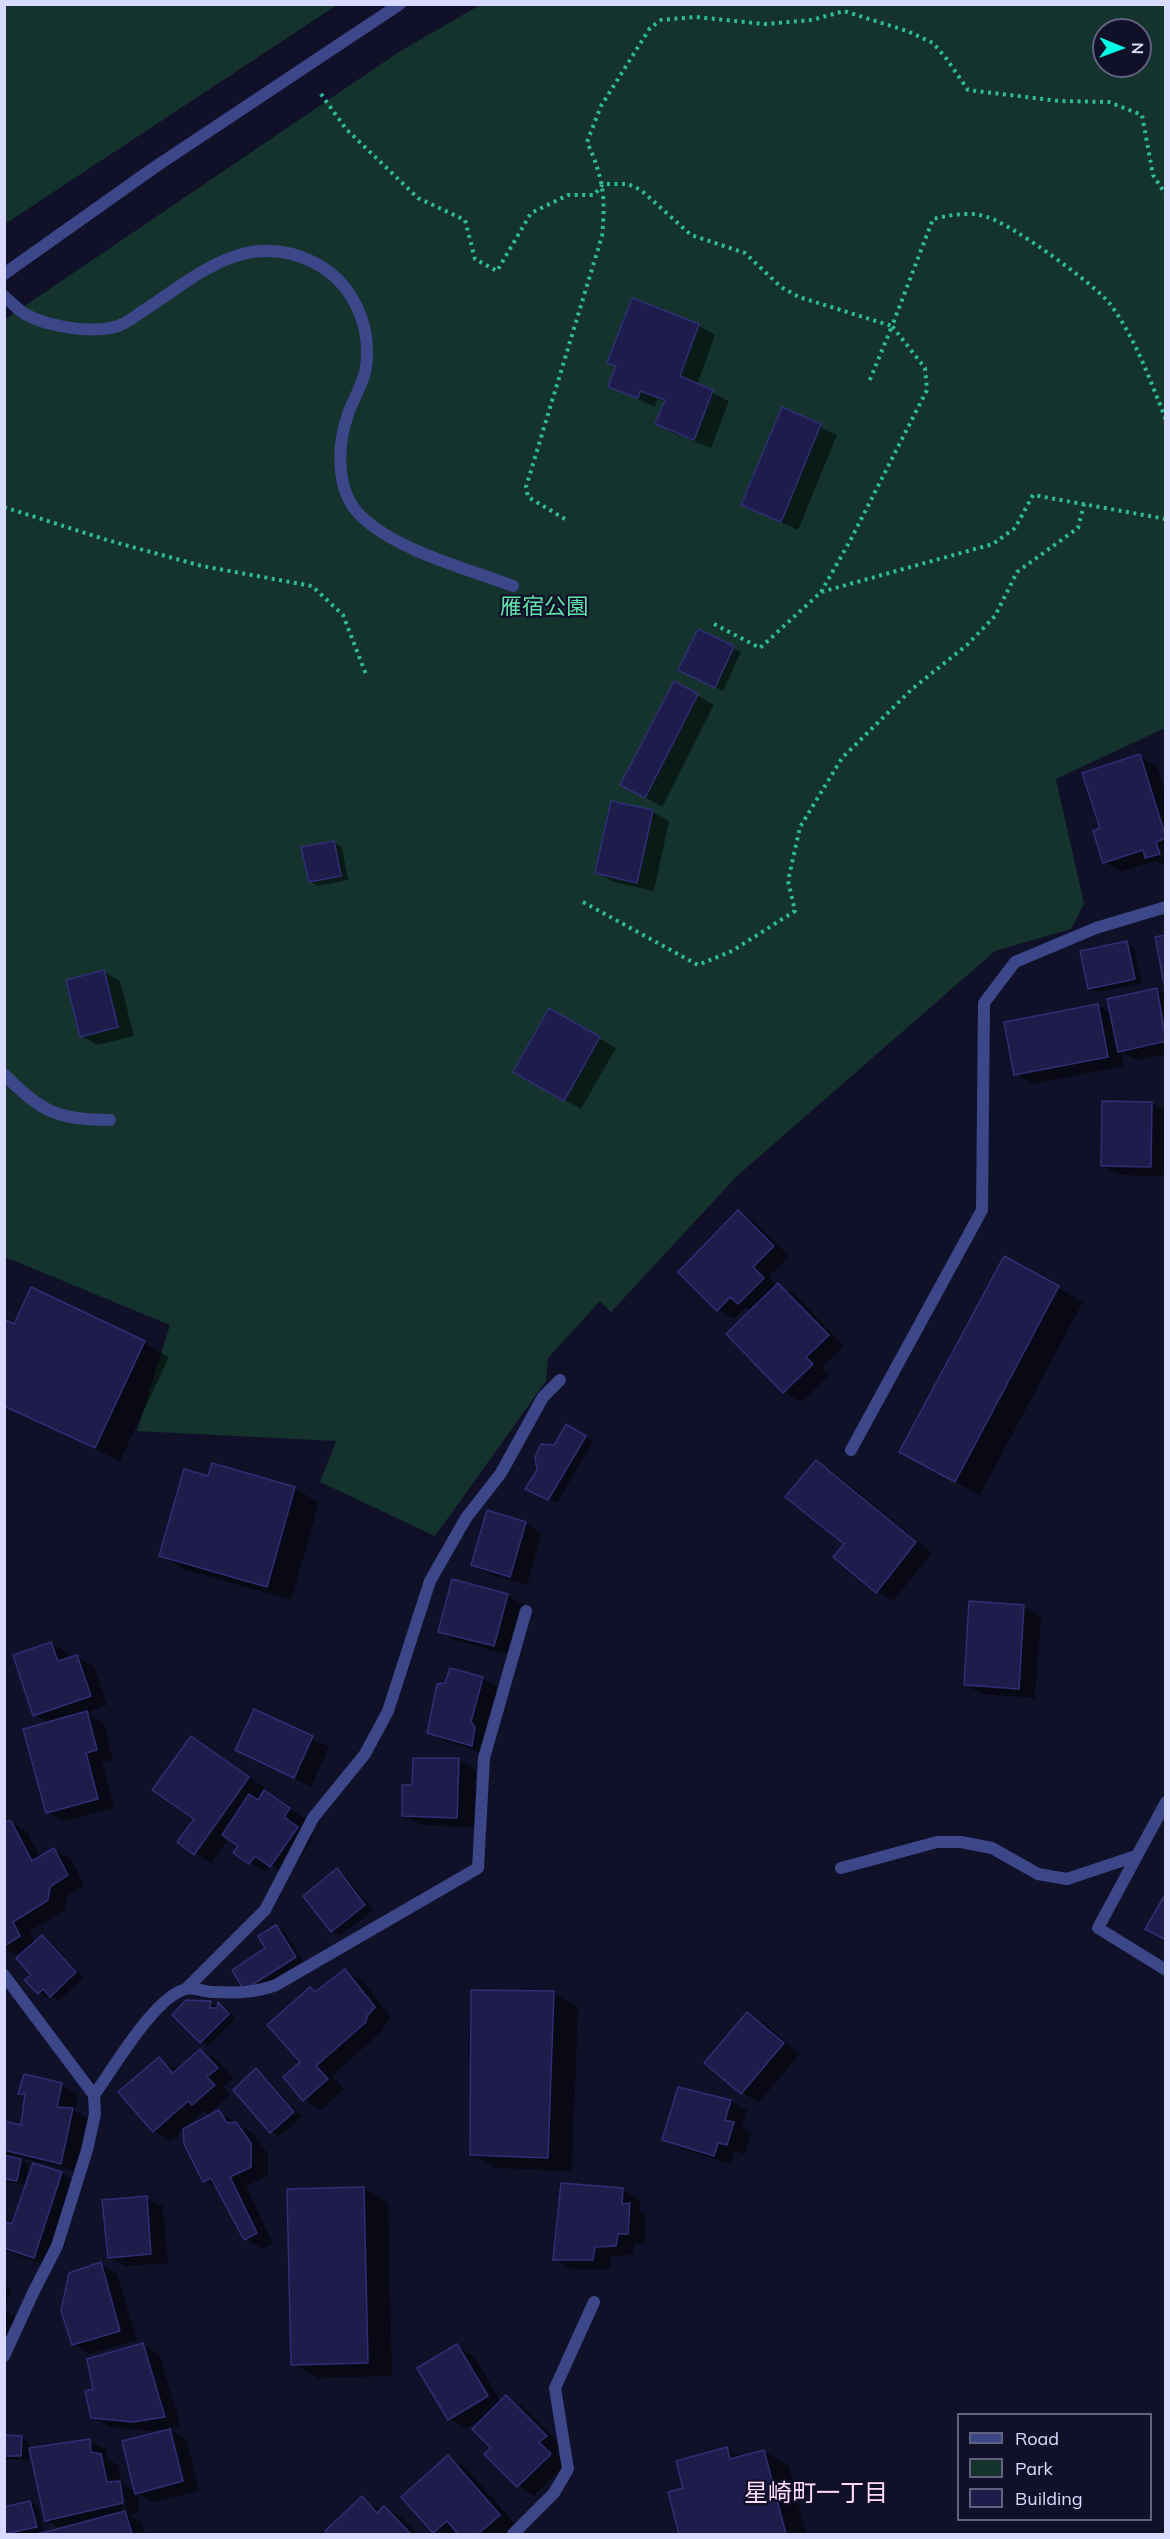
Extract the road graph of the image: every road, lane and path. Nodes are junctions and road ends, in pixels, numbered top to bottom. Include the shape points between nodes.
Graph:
1 (400, 4) edge
2 (848, 4) edge
3 (844, 11) junction
4 (321, 94) dead end
5 (603, 184) junction
6 (1166, 195) edge
7 (4, 274) edge
8 (4, 296) edge
9 (892, 326) junction
10 (869, 382) dead end
11 (1164, 412) edge
12 (1166, 420) edge
13 (1084, 504) junction
14 (4, 507) edge
15 (565, 519) dead end
16 (1166, 519) edge
17 (513, 586) dead end
18 (821, 592) junction
19 (714, 624) dead end
20 (367, 677) dead end
21 (583, 902) dead end
22 (1166, 907) edge
23 (4, 1074) edge
24 (110, 1120) dead end
25 (560, 1380) dead end
26 (851, 1450) dead end
27 (526, 1611) dead end
28 (1166, 1802) edge
29 (1136, 1856) junction
30 (841, 1868) dead end
31 (1166, 1970) edge
32 (4, 1975) edge
33 (187, 1988) junction
34 (94, 2095) junction
35 (594, 2302) dead end
36 (4, 2356) edge
37 (513, 2535) edge

1 - 7 street via 155,167
2 - 3 path
3 - 5 path via 812,20 765,24 696,17 661,20 650,28 601,106 587,142
3 - 6 path via 933,43 968,90 1059,101 1109,102 1142,115 1153,175
4 - 5 path via 346,129 418,198 465,220 475,259 497,271 531,213 568,195 594,195
5 - 9 path via 628,184 641,190 691,235 745,253 781,287 799,297
5 - 15 path via 602,236 526,487 528,497
8 - 17 street via 25,314 85,330 118,326 217,262 248,251 282,251 313,261 339,278 358,306 367,338 366,369 347,416 340,449 342,484 359,515 381,534 409,547
9 - 10 path
9 - 11 path via 933,219 969,214 988,217 1087,280 1109,302 1140,353
9 - 18 path via 925,368 927,390
11 - 12 path
13 - 16 path
13 - 18 path via 1033,495 1015,528 993,544
13 - 21 path via 1078,528 1017,572 995,616 842,758 800,827 788,881 795,911 732,951 698,965
14 - 20 path via 202,566 312,586 343,615
18 - 19 path via 760,648
22 - 26 street via 1096,928 1015,962 984,1003 982,1210
23 - 24 street via 44,1109 79,1120
25 - 33 street via 543,1396 501,1473 466,1518 430,1581 388,1711 365,1754 313,1818 265,1910
27 - 33 street via 484,1758 477,1869 276,1986 255,1993
28 - 29 street
29 - 30 street via 1067,1879 1038,1874 992,1848 937,1842
29 - 31 street via 1098,1928
32 - 34 street
33 - 34 street via 169,1997 143,2025
34 - 36 street via 95,2114 87,2150 57,2246
35 - 37 street via 555,2388 568,2469 554,2493

